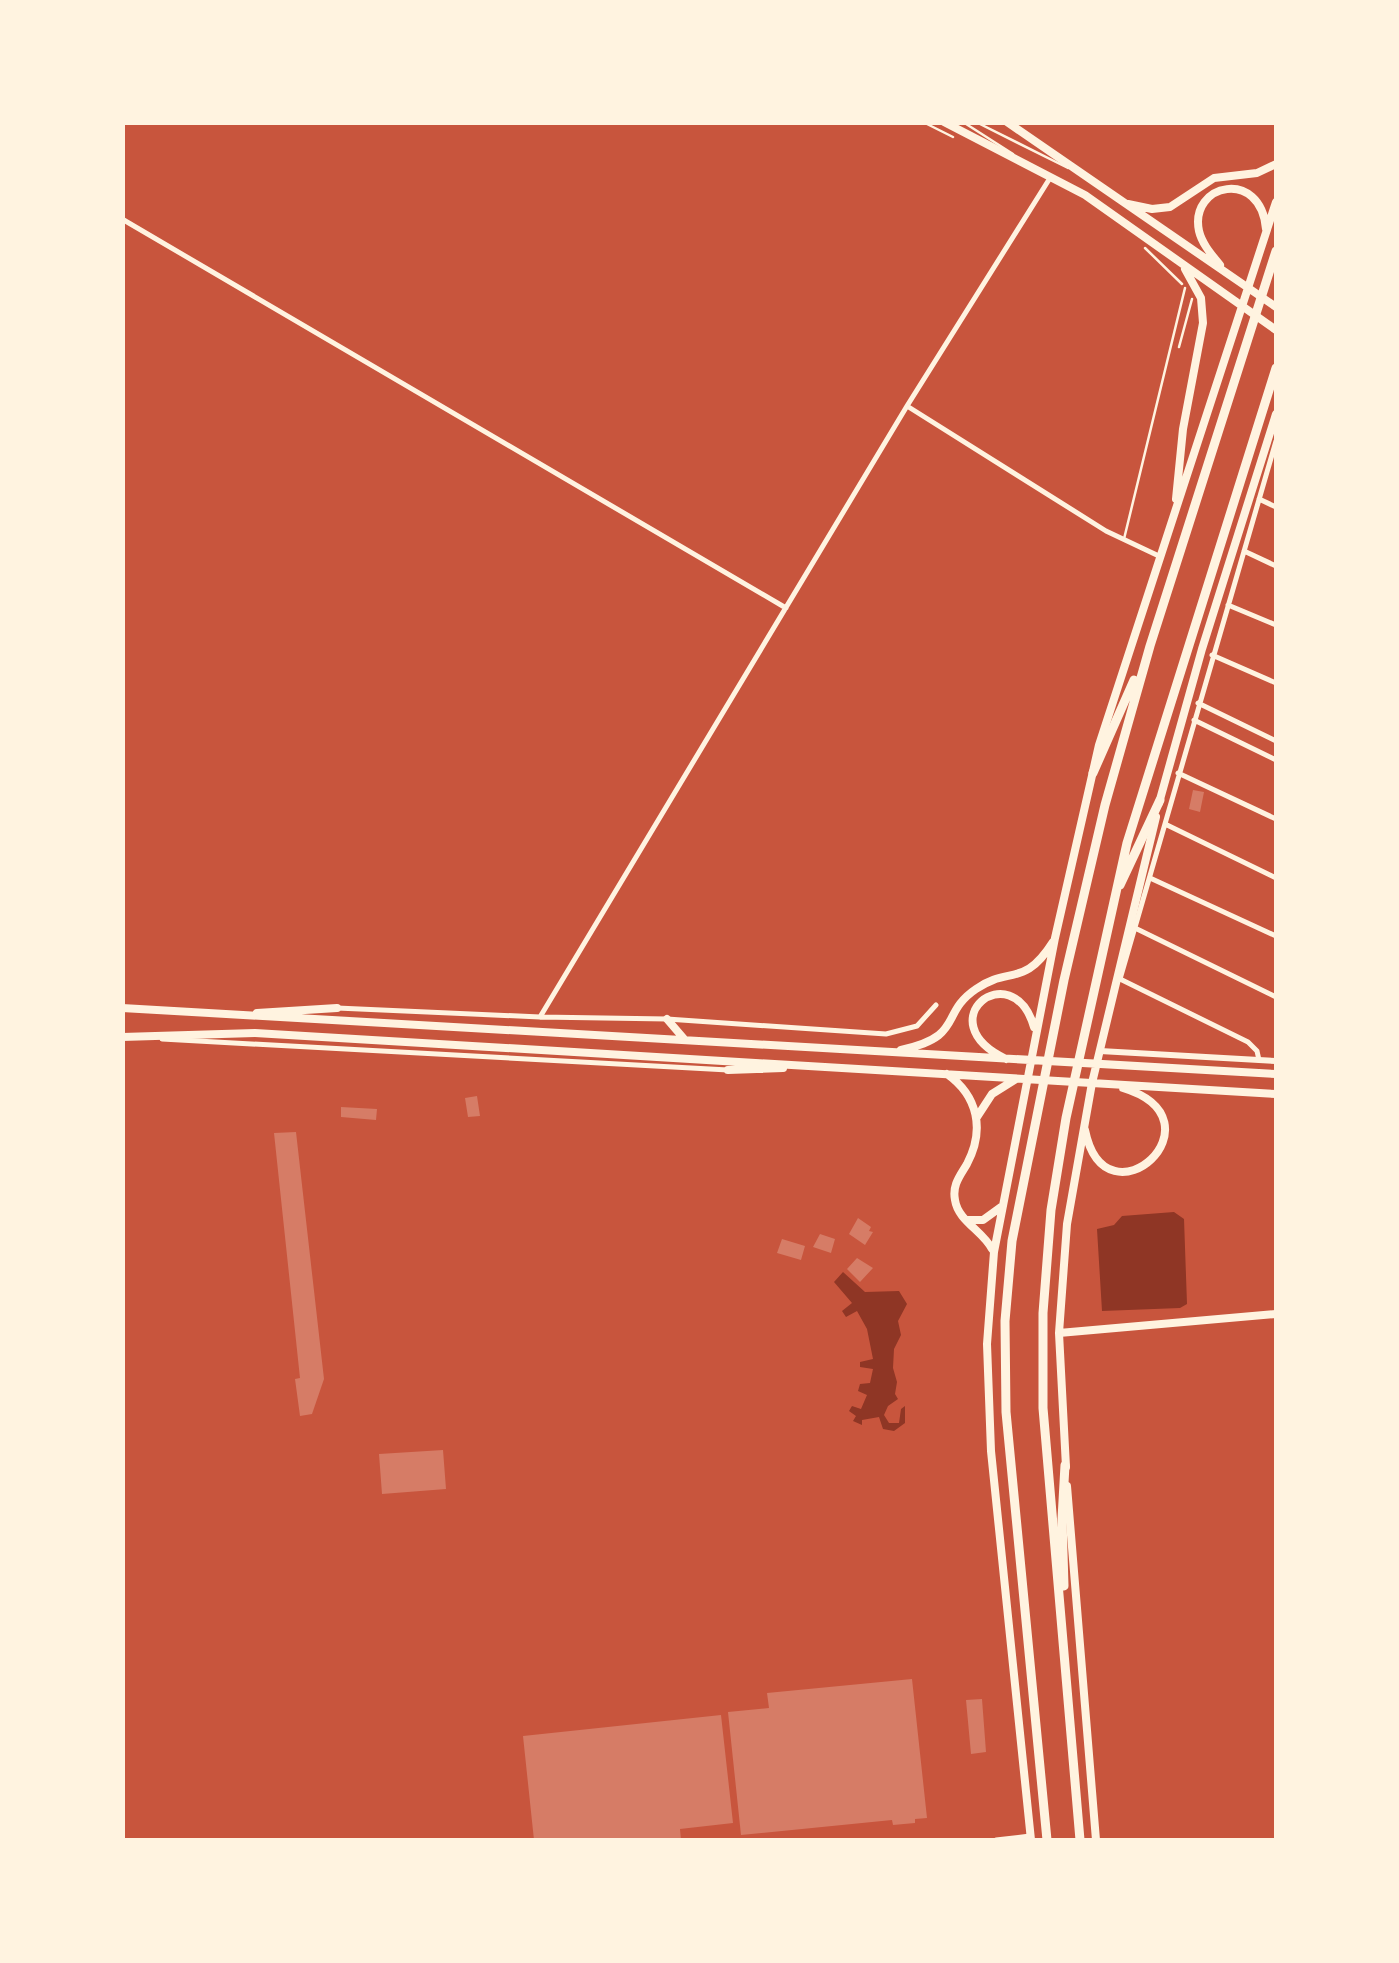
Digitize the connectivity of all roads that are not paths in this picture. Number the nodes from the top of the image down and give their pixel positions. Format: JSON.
{"nodes":[{"id":1,"x":944,"y":122,"type":"edge"},
{"id":2,"x":964,"y":122,"type":"edge"},
{"id":3,"x":976,"y":122,"type":"edge"},
{"id":4,"x":1007,"y":122,"type":"edge"},
{"id":5,"x":1276,"y":164,"type":"edge"},
{"id":6,"x":1052,"y":176,"type":"junction"},
{"id":7,"x":1086,"y":177,"type":"junction"},
{"id":8,"x":1119,"y":201,"type":"junction"},
{"id":9,"x":1276,"y":202,"type":"edge"},
{"id":10,"x":122,"y":219,"type":"edge"},
{"id":11,"x":1266,"y":234,"type":"junction"},
{"id":12,"x":1276,"y":250,"type":"edge"},
{"id":13,"x":1176,"y":258,"type":"junction"},
{"id":14,"x":1222,"y":269,"type":"junction"},
{"id":15,"x":1186,"y":288,"type":"road end"},
{"id":16,"x":1276,"y":307,"type":"edge"},
{"id":17,"x":1276,"y":330,"type":"edge"},
{"id":18,"x":1276,"y":368,"type":"edge"},
{"id":19,"x":907,"y":406,"type":"junction"},
{"id":20,"x":1276,"y":418,"type":"edge"},
{"id":21,"x":1276,"y":446,"type":"edge"},
{"id":22,"x":1259,"y":499,"type":"junction"},
{"id":23,"x":1276,"y":507,"type":"edge"},
{"id":24,"x":1173,"y":520,"type":"junction"},
{"id":25,"x":1123,"y":540,"type":"junction"},
{"id":26,"x":1244,"y":551,"type":"junction"},
{"id":27,"x":1161,"y":556,"type":"junction"},
{"id":28,"x":1276,"y":566,"type":"edge"},
{"id":29,"x":1228,"y":605,"type":"junction"},
{"id":30,"x":786,"y":608,"type":"junction"},
{"id":31,"x":1276,"y":625,"type":"edge"},
{"id":32,"x":1150,"y":646,"type":"junction"},
{"id":33,"x":1212,"y":655,"type":"junction"},
{"id":34,"x":1276,"y":683,"type":"edge"},
{"id":35,"x":1198,"y":703,"type":"junction"},
{"id":36,"x":1193,"y":720,"type":"junction"},
{"id":37,"x":1276,"y":741,"type":"edge"},
{"id":38,"x":1276,"y":760,"type":"edge"},
{"id":39,"x":1093,"y":773,"type":"junction"},
{"id":40,"x":1178,"y":773,"type":"junction"},
{"id":41,"x":1160,"y":800,"type":"junction"},
{"id":42,"x":1276,"y":819,"type":"edge"},
{"id":43,"x":1165,"y":824,"type":"junction"},
{"id":44,"x":1150,"y":878,"type":"junction"},
{"id":45,"x":1276,"y":878,"type":"edge"},
{"id":46,"x":1113,"y":901,"type":"junction"},
{"id":47,"x":1136,"y":928,"type":"junction"},
{"id":48,"x":1276,"y":936,"type":"edge"},
{"id":49,"x":1055,"y":938,"type":"junction"},
{"id":50,"x":1120,"y":979,"type":"junction"},
{"id":51,"x":1276,"y":997,"type":"edge"},
{"id":52,"x":936,"y":1005,"type":"dead end"},
{"id":53,"x":1110,"y":1005,"type":"junction"},
{"id":54,"x":122,"y":1008,"type":"edge"},
{"id":55,"x":337,"y":1008,"type":"joint"},
{"id":56,"x":244,"y":1015,"type":"junction"},
{"id":57,"x":540,"y":1018,"type":"junction"},
{"id":58,"x":667,"y":1019,"type":"junction"},
{"id":59,"x":1036,"y":1034,"type":"junction"},
{"id":60,"x":122,"y":1037,"type":"edge"},
{"id":61,"x":150,"y":1038,"type":"junction"},
{"id":62,"x":685,"y":1040,"type":"junction"},
{"id":63,"x":1100,"y":1051,"type":"junction"},
{"id":64,"x":886,"y":1052,"type":"junction"},
{"id":65,"x":1259,"y":1060,"type":"junction"},
{"id":66,"x":1010,"y":1061,"type":"junction"},
{"id":67,"x":1276,"y":1061,"type":"edge"},
{"id":68,"x":808,"y":1066,"type":"junction"},
{"id":69,"x":728,"y":1070,"type":"joint"},
{"id":70,"x":947,"y":1074,"type":"junction"},
{"id":71,"x":1276,"y":1074,"type":"edge"},
{"id":72,"x":1019,"y":1079,"type":"junction"},
{"id":73,"x":1112,"y":1085,"type":"junction"},
{"id":74,"x":1276,"y":1094,"type":"edge"},
{"id":75,"x":977,"y":1117,"type":"junction"},
{"id":76,"x":1084,"y":1125,"type":"junction"},
{"id":77,"x":1001,"y":1207,"type":"junction"},
{"id":78,"x":966,"y":1220,"type":"junction"},
{"id":79,"x":994,"y":1252,"type":"junction"},
{"id":80,"x":1276,"y":1314,"type":"edge"},
{"id":81,"x":1059,"y":1334,"type":"junction"},
{"id":82,"x":1065,"y":1465,"type":"junction"},
{"id":83,"x":1063,"y":1634,"type":"junction"},
{"id":84,"x":1031,"y":1838,"type":"edge"},
{"id":85,"x":996,"y":1840,"type":"edge"},
{"id":86,"x":1047,"y":1840,"type":"edge"},
{"id":87,"x":1080,"y":1840,"type":"edge"},
{"id":88,"x":1096,"y":1840,"type":"edge"}],
"edges":[{"from":1,"to":6,"type":"main road"},
{"from":2,"to":6,"type":"lane"},
{"from":3,"to":7,"type":"lane"},
{"from":4,"to":7,"type":"main road"},
{"from":5,"to":8,"type":"main road"},
{"from":6,"to":13,"type":"main road"},
{"from":6,"to":19,"type":"street"},
{"from":7,"to":8,"type":"main road"},
{"from":8,"to":14,"type":"main road"},
{"from":9,"to":11,"type":"main road"},
{"from":10,"to":30,"type":"street"},
{"from":11,"to":14,"type":"main road"},
{"from":11,"to":24,"type":"main road"},
{"from":12,"to":32,"type":"highway"},
{"from":13,"to":17,"type":"main road"},
{"from":13,"to":24,"type":"main road"},
{"from":14,"to":16,"type":"main road"},
{"from":15,"to":25,"type":"lane"},
{"from":18,"to":46,"type":"highway"},
{"from":19,"to":25,"type":"street"},
{"from":19,"to":30,"type":"street"},
{"from":20,"to":41,"type":"main road"},
{"from":21,"to":22,"type":"street"},
{"from":22,"to":23,"type":"street"},
{"from":22,"to":26,"type":"street"},
{"from":24,"to":27,"type":"main road"},
{"from":25,"to":27,"type":"street"},
{"from":26,"to":28,"type":"street"},
{"from":26,"to":29,"type":"street"},
{"from":27,"to":39,"type":"main road"},
{"from":29,"to":31,"type":"street"},
{"from":29,"to":33,"type":"street"},
{"from":30,"to":57,"type":"street"},
{"from":32,"to":39,"type":"highway"},
{"from":32,"to":86,"type":"highway"},
{"from":33,"to":34,"type":"street"},
{"from":33,"to":35,"type":"street"},
{"from":35,"to":36,"type":"street"},
{"from":35,"to":37,"type":"street"},
{"from":36,"to":38,"type":"street"},
{"from":36,"to":40,"type":"street"},
{"from":39,"to":49,"type":"main road"},
{"from":40,"to":42,"type":"street"},
{"from":40,"to":43,"type":"street"},
{"from":41,"to":46,"type":"highway"},
{"from":41,"to":53,"type":"main road"},
{"from":43,"to":44,"type":"street"},
{"from":43,"to":45,"type":"street"},
{"from":44,"to":47,"type":"street"},
{"from":44,"to":48,"type":"street"},
{"from":46,"to":83,"type":"highway"},
{"from":47,"to":50,"type":"street"},
{"from":47,"to":51,"type":"street"},
{"from":49,"to":59,"type":"main road"},
{"from":49,"to":64,"type":"main road"},
{"from":50,"to":53,"type":"main road"},
{"from":50,"to":65,"type":"street"},
{"from":52,"to":58,"type":"street"},
{"from":53,"to":63,"type":"main road"},
{"from":54,"to":56,"type":"main road"},
{"from":55,"to":56,"type":"main road"},
{"from":55,"to":57,"type":"street"},
{"from":56,"to":62,"type":"main road"},
{"from":57,"to":58,"type":"street"},
{"from":58,"to":62,"type":"main road"},
{"from":59,"to":66,"type":"main road"},
{"from":59,"to":77,"type":"main road"},
{"from":60,"to":61,"type":"main road"},
{"from":61,"to":68,"type":"main road"},
{"from":61,"to":69,"type":"street"},
{"from":62,"to":64,"type":"main road"},
{"from":63,"to":65,"type":"street"},
{"from":63,"to":76,"type":"main road"},
{"from":64,"to":66,"type":"main road"},
{"from":65,"to":67,"type":"street"},
{"from":66,"to":71,"type":"main road"},
{"from":68,"to":69,"type":"main road"},
{"from":68,"to":70,"type":"main road"},
{"from":70,"to":72,"type":"main road"},
{"from":70,"to":75,"type":"main road"},
{"from":72,"to":73,"type":"main road"},
{"from":72,"to":75,"type":"main road"},
{"from":73,"to":74,"type":"main road"},
{"from":73,"to":76,"type":"main road"},
{"from":75,"to":78,"type":"main road"},
{"from":76,"to":81,"type":"main road"},
{"from":77,"to":78,"type":"main road"},
{"from":77,"to":79,"type":"main road"},
{"from":78,"to":79,"type":"main road"},
{"from":79,"to":84,"type":"main road"},
{"from":80,"to":81,"type":"main road"},
{"from":81,"to":82,"type":"main road"},
{"from":82,"to":83,"type":"highway"},
{"from":82,"to":88,"type":"main road"},
{"from":83,"to":87,"type":"highway"},
{"from":84,"to":85,"type":"street"}]}
